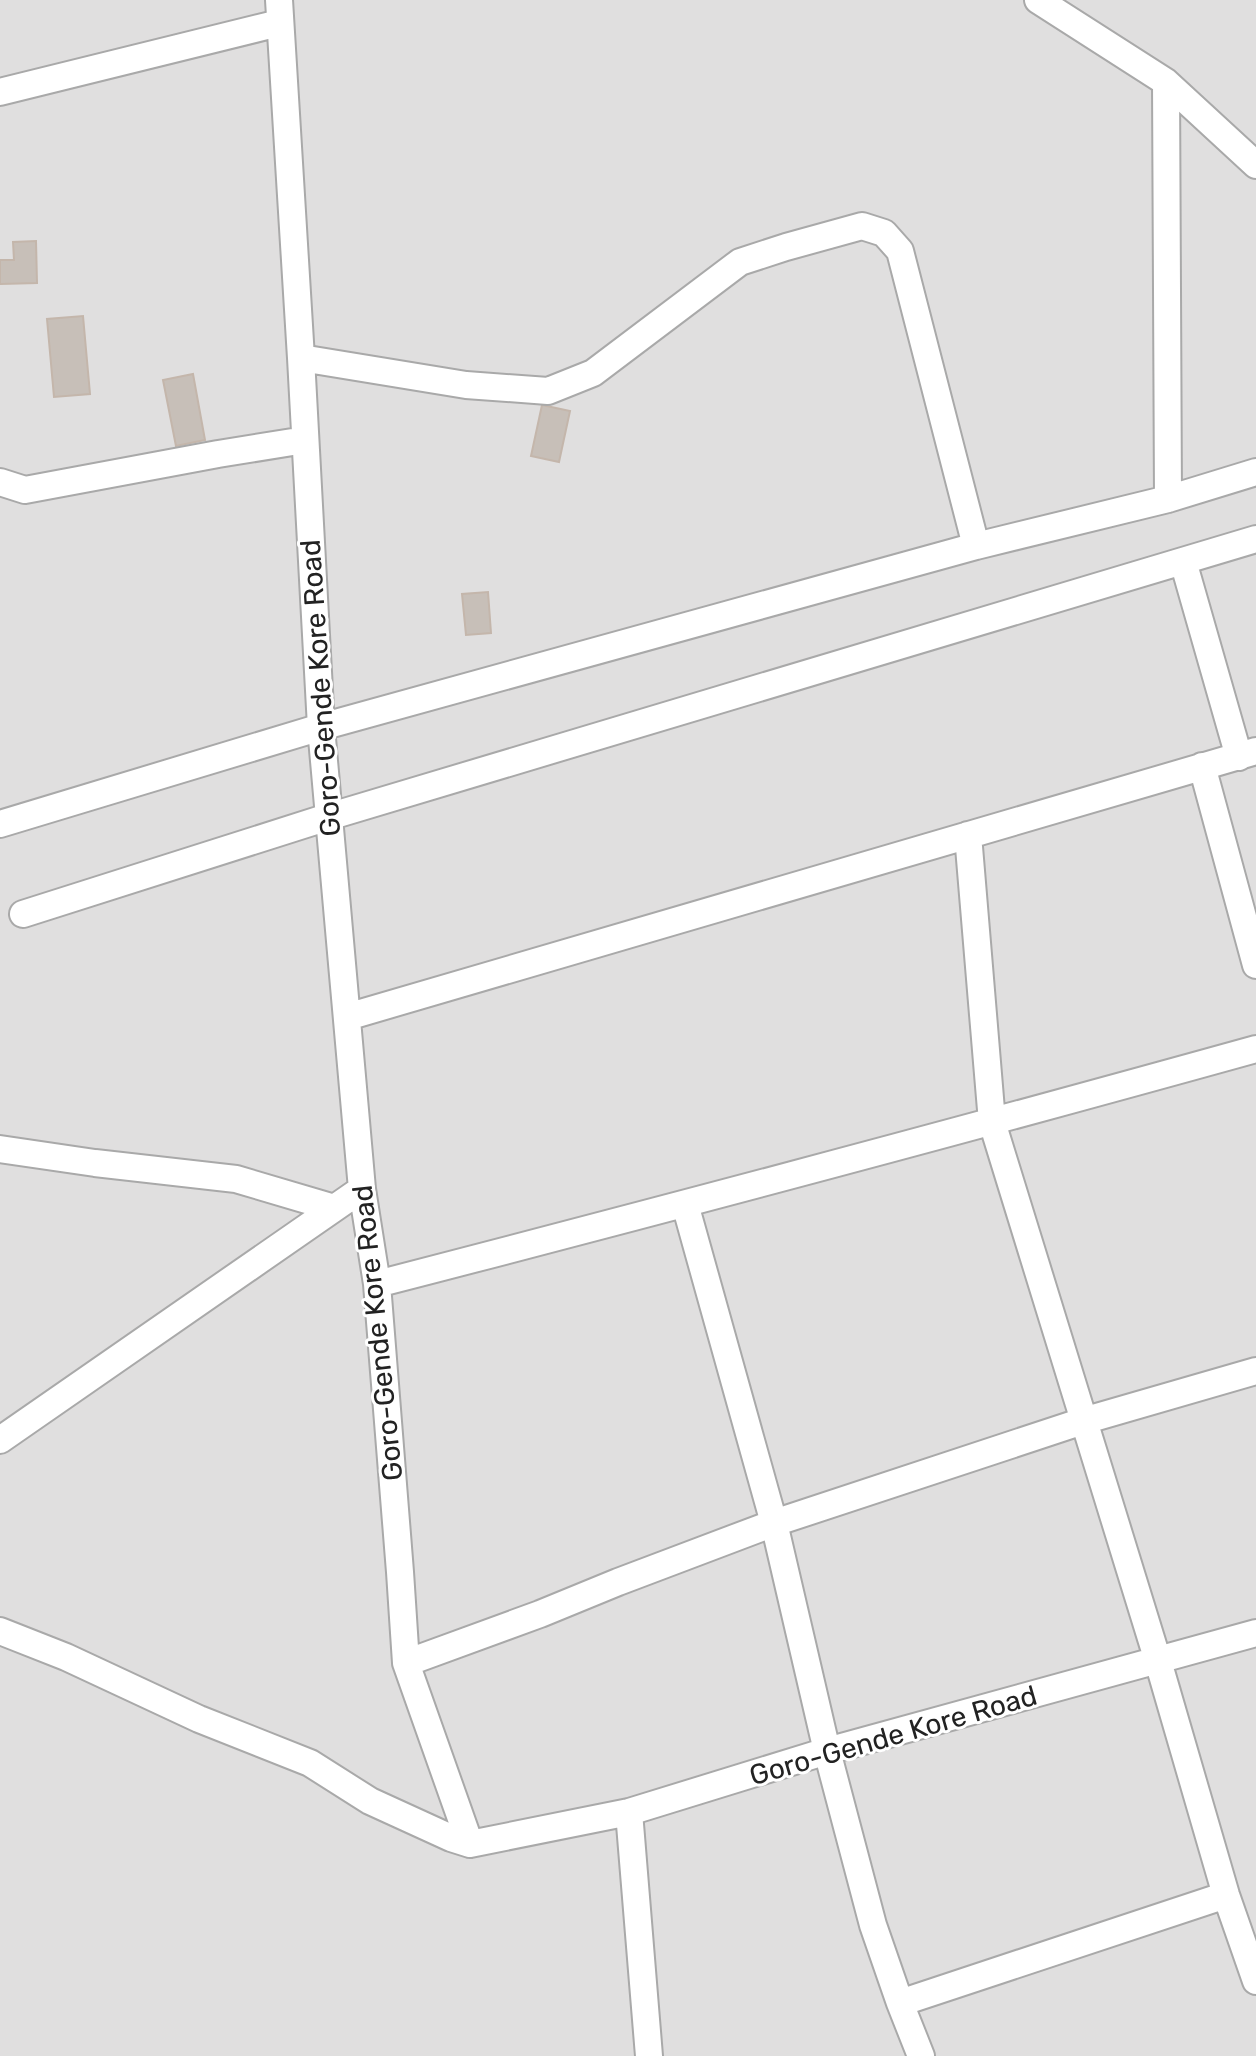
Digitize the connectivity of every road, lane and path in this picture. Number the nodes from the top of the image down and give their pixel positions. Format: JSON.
{"nodes":[{"id":1,"x":1038,"y":0,"type":"edge"},
{"id":2,"x":279,"y":11,"type":"edge"},
{"id":3,"x":1166,"y":82,"type":"junction"},
{"id":4,"x":0,"y":92,"type":"edge"},
{"id":5,"x":1256,"y":165,"type":"edge"},
{"id":6,"x":301,"y":358,"type":"junction"},
{"id":7,"x":305,"y":440,"type":"junction"},
{"id":8,"x":1256,"y":472,"type":"edge"},
{"id":9,"x":0,"y":482,"type":"edge"},
{"id":10,"x":1168,"y":499,"type":"junction"},
{"id":11,"x":1256,"y":539,"type":"edge"},
{"id":12,"x":976,"y":546,"type":"junction"},
{"id":13,"x":1183,"y":561,"type":"junction"},
{"id":14,"x":321,"y":727,"type":"junction"},
{"id":15,"x":1248,"y":754,"type":"edge"},
{"id":16,"x":1202,"y":766,"type":"junction"},
{"id":17,"x":328,"y":817,"type":"junction"},
{"id":18,"x":0,"y":824,"type":"edge"},
{"id":19,"x":968,"y":835,"type":"junction"},
{"id":20,"x":23,"y":914,"type":"dead end"},
{"id":21,"x":1256,"y":965,"type":"edge"},
{"id":22,"x":347,"y":1017,"type":"junction"},
{"id":23,"x":1256,"y":1049,"type":"edge"},
{"id":24,"x":992,"y":1122,"type":"junction"},
{"id":25,"x":0,"y":1149,"type":"edge"},
{"id":26,"x":362,"y":1189,"type":"junction"},
{"id":27,"x":685,"y":1204,"type":"junction"},
{"id":28,"x":334,"y":1208,"type":"junction"},
{"id":29,"x":377,"y":1284,"type":"junction"},
{"id":30,"x":1256,"y":1371,"type":"edge"},
{"id":31,"x":1083,"y":1421,"type":"junction"},
{"id":32,"x":0,"y":1440,"type":"edge"},
{"id":33,"x":774,"y":1523,"type":"junction"},
{"id":34,"x":0,"y":1631,"type":"edge"},
{"id":35,"x":1256,"y":1633,"type":"edge"},
{"id":36,"x":1158,"y":1661,"type":"junction"},
{"id":37,"x":406,"y":1663,"type":"junction"},
{"id":38,"x":827,"y":1751,"type":"junction"},
{"id":39,"x":629,"y":1812,"type":"junction"},
{"id":40,"x":470,"y":1844,"type":"junction"},
{"id":41,"x":1226,"y":1895,"type":"junction"},
{"id":42,"x":1256,"y":1981,"type":"edge"},
{"id":43,"x":900,"y":2003,"type":"junction"},
{"id":44,"x":649,"y":2056,"type":"edge"},
{"id":45,"x":921,"y":2056,"type":"edge"}],
"edges":[{"from":1,"to":3,"type":"street"},
{"from":2,"to":4,"type":"street"},
{"from":2,"to":6,"type":"street","name":"Goro-Gende Kore Road"},
{"from":3,"to":5,"type":"street"},
{"from":3,"to":10,"type":"street"},
{"from":6,"to":7,"type":"street","name":"Goro-Gende Kore Road"},
{"from":6,"to":12,"type":"street"},
{"from":7,"to":9,"type":"street"},
{"from":7,"to":14,"type":"street","name":"Goro-Gende Kore Road"},
{"from":8,"to":10,"type":"street"},
{"from":10,"to":12,"type":"street"},
{"from":11,"to":13,"type":"street"},
{"from":12,"to":14,"type":"street"},
{"from":13,"to":15,"type":"street"},
{"from":13,"to":17,"type":"street"},
{"from":14,"to":17,"type":"street","name":"Goro-Gende Kore Road"},
{"from":14,"to":18,"type":"street"},
{"from":15,"to":16,"type":"street"},
{"from":16,"to":19,"type":"street"},
{"from":16,"to":21,"type":"street"},
{"from":17,"to":20,"type":"street"},
{"from":17,"to":22,"type":"street","name":"Goro-Gende Kore Road"},
{"from":19,"to":22,"type":"street"},
{"from":19,"to":24,"type":"street"},
{"from":22,"to":26,"type":"street","name":"Goro-Gende Kore Road"},
{"from":23,"to":24,"type":"street"},
{"from":24,"to":27,"type":"street"},
{"from":24,"to":31,"type":"street"},
{"from":25,"to":28,"type":"street"},
{"from":26,"to":28,"type":"street"},
{"from":26,"to":29,"type":"street","name":"Goro-Gende Kore Road"},
{"from":27,"to":29,"type":"street"},
{"from":27,"to":33,"type":"street"},
{"from":28,"to":32,"type":"street"},
{"from":29,"to":37,"type":"street","name":"Goro-Gende Kore Road"},
{"from":30,"to":31,"type":"street"},
{"from":31,"to":33,"type":"street"},
{"from":31,"to":36,"type":"street"},
{"from":33,"to":37,"type":"street"},
{"from":33,"to":38,"type":"street"},
{"from":34,"to":40,"type":"street"},
{"from":35,"to":36,"type":"street","name":"Goro-Gende Kore Road"},
{"from":36,"to":38,"type":"street","name":"Goro-Gende Kore Road"},
{"from":36,"to":41,"type":"street"},
{"from":37,"to":40,"type":"street","name":"Goro-Gende Kore Road"},
{"from":38,"to":39,"type":"street","name":"Goro-Gende Kore Road"},
{"from":38,"to":43,"type":"street"},
{"from":39,"to":40,"type":"street","name":"Goro-Gende Kore Road"},
{"from":39,"to":44,"type":"street"},
{"from":41,"to":42,"type":"street"},
{"from":41,"to":43,"type":"street"},
{"from":43,"to":45,"type":"street"}]}
